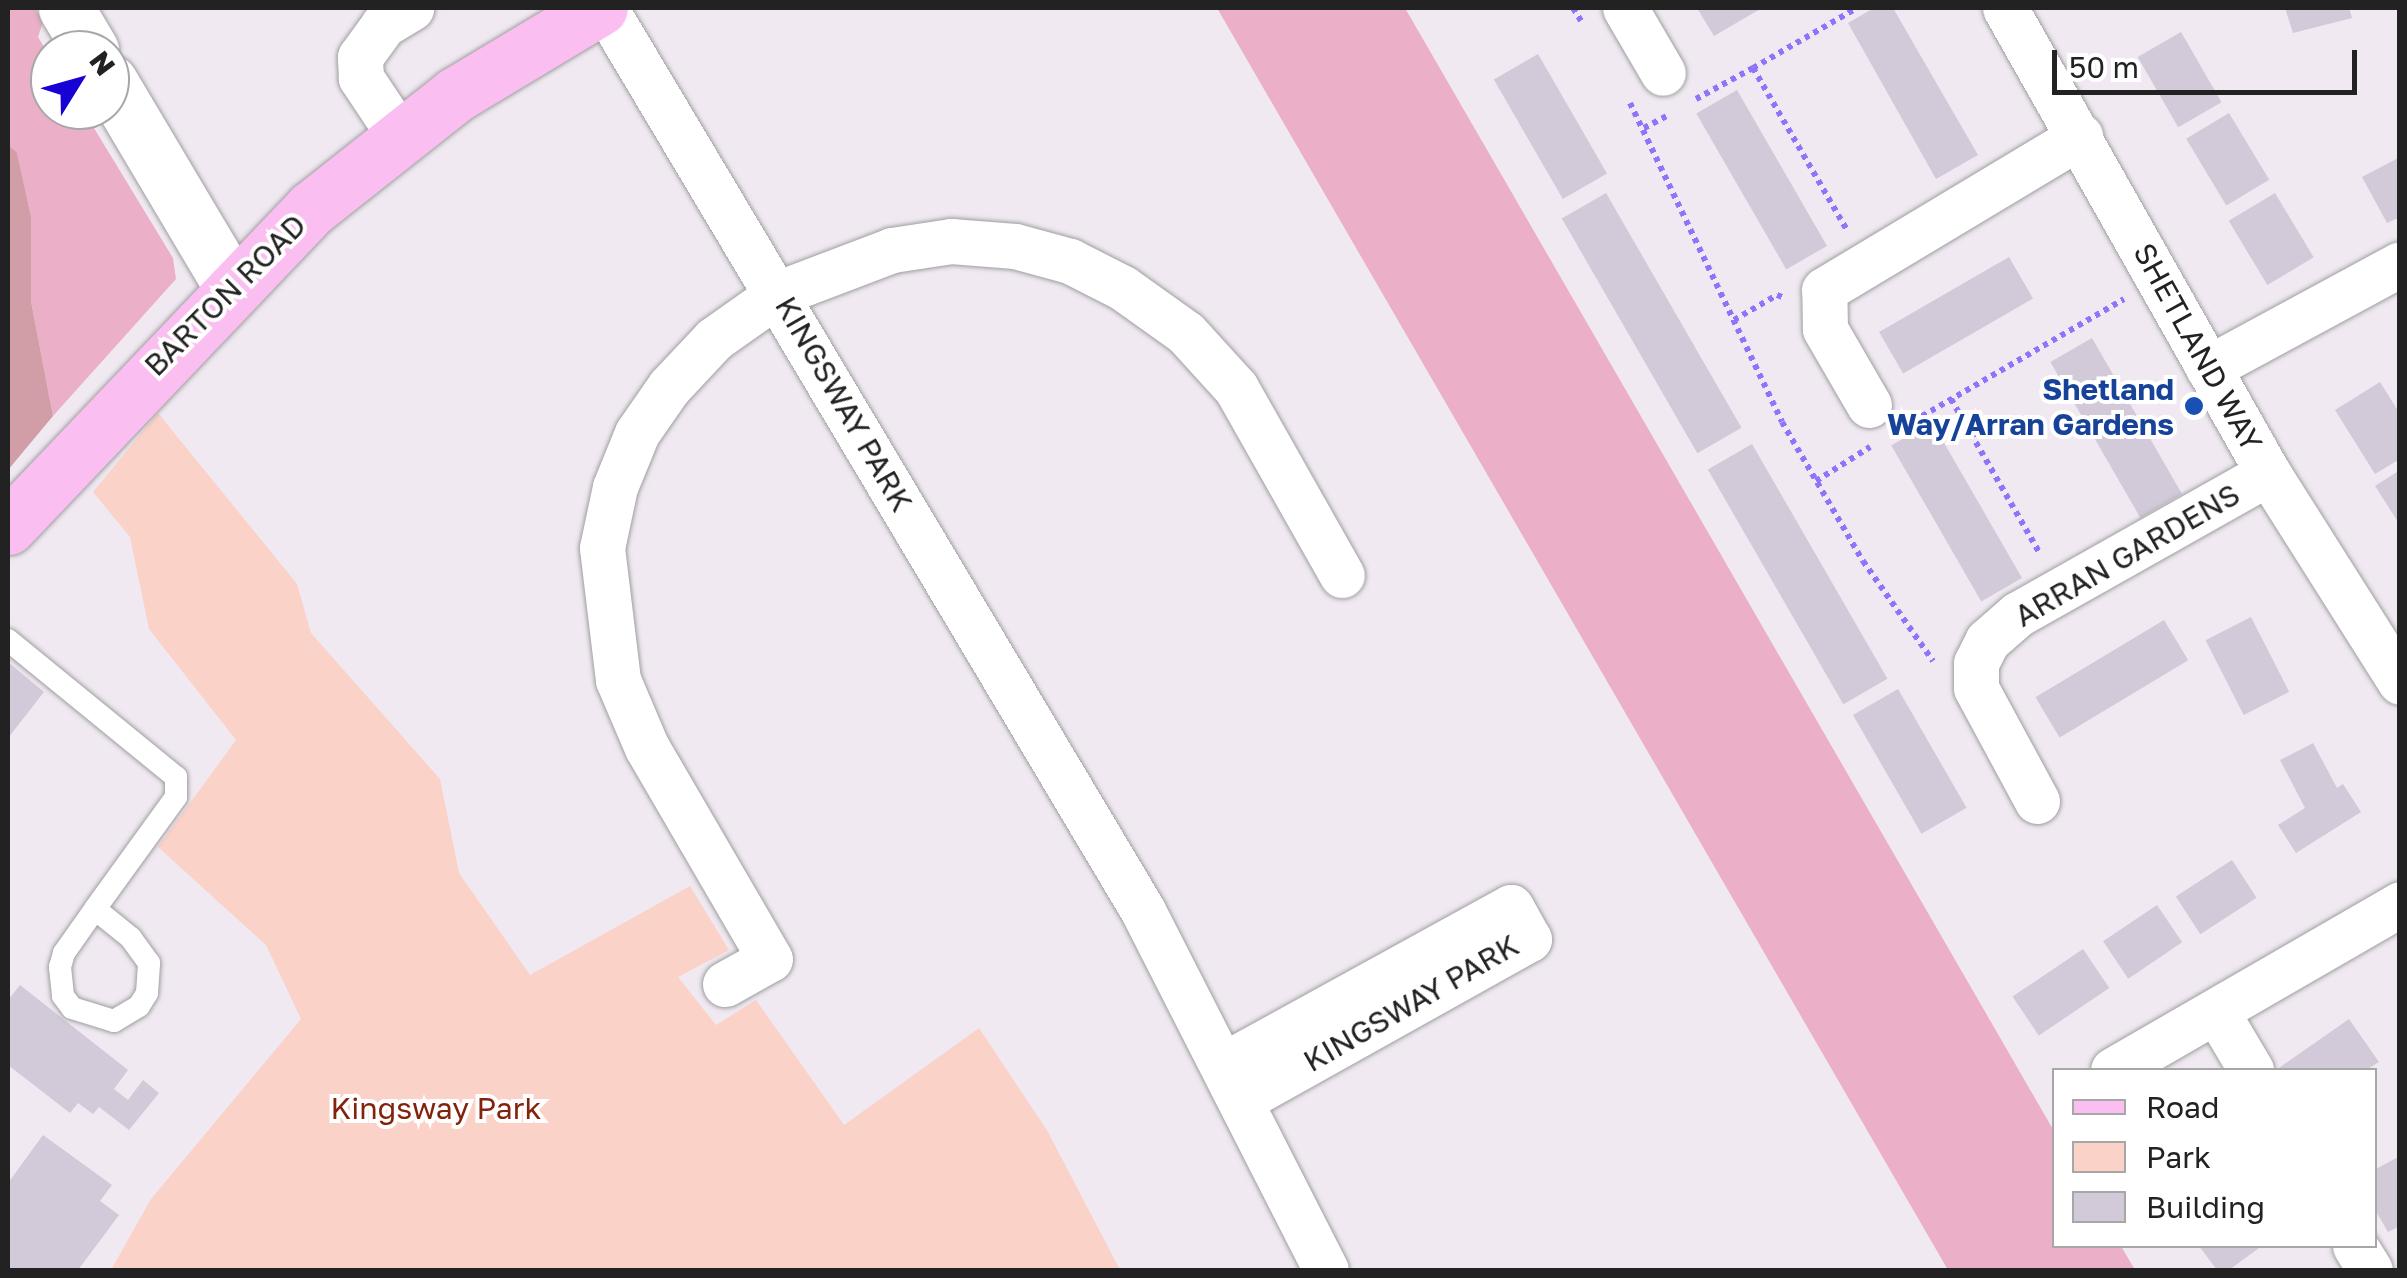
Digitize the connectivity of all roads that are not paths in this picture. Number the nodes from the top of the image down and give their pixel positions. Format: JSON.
{"nodes":[{"id":1,"x":66,"y":8,"type":"edge"},
{"id":2,"x":411,"y":8,"type":"edge"},
{"id":3,"x":602,"y":8,"type":"edge"},
{"id":4,"x":1625,"y":8,"type":"edge"},
{"id":5,"x":2022,"y":13,"type":"edge"},
{"id":6,"x":79,"y":30,"type":"edge"},
{"id":7,"x":1645,"y":86,"type":"road end"},
{"id":8,"x":130,"y":116,"type":"edge"},
{"id":9,"x":398,"y":135,"type":"junction"},
{"id":10,"x":2080,"y":136,"type":"junction"},
{"id":11,"x":2400,"y":264,"type":"edge"},
{"id":12,"x":231,"y":286,"type":"junction"},
{"id":13,"x":779,"y":294,"type":"junction"},
{"id":14,"x":2208,"y":368,"type":"junction"},
{"id":15,"x":1878,"y":421,"type":"road end"},
{"id":16,"x":2268,"y":473,"type":"junction"},
{"id":17,"x":8,"y":527,"type":"edge"},
{"id":18,"x":1342,"y":576,"type":"dead end"},
{"id":19,"x":8,"y":640,"type":"edge"},
{"id":20,"x":2400,"y":682,"type":"edge"},
{"id":21,"x":2037,"y":801,"type":"dead end"},
{"id":22,"x":2400,"y":904,"type":"edge"},
{"id":23,"x":95,"y":909,"type":"junction"},
{"id":24,"x":725,"y":984,"type":"dead end"},
{"id":25,"x":2216,"y":1011,"type":"junction"},
{"id":26,"x":2116,"y":1068,"type":"edge"},
{"id":27,"x":2250,"y":1068,"type":"edge"},
{"id":28,"x":1234,"y":1082,"type":"junction"},
{"id":29,"x":2356,"y":1248,"type":"edge"},
{"id":30,"x":1326,"y":1270,"type":"edge"},
{"id":31,"x":2370,"y":1270,"type":"edge"}],
"edges":[{"from":1,"to":6,"type":"street"},
{"from":2,"to":9,"type":"street"},
{"from":3,"to":9,"type":"main road","name":"BARTON ROAD"},
{"from":3,"to":13,"type":"street","name":"KINGSWAY PARK"},
{"from":4,"to":7,"type":"street"},
{"from":5,"to":10,"type":"street","name":"SHETLAND WAY"},
{"from":8,"to":12,"type":"street"},
{"from":9,"to":12,"type":"main road","name":"BARTON ROAD"},
{"from":10,"to":14,"type":"street","name":"SHETLAND WAY"},
{"from":10,"to":15,"type":"street"},
{"from":11,"to":14,"type":"street"},
{"from":12,"to":17,"type":"main road","name":"BARTON ROAD"},
{"from":13,"to":18,"type":"street"},
{"from":13,"to":24,"type":"street"},
{"from":13,"to":28,"type":"street","name":"KINGSWAY PARK"},
{"from":14,"to":16,"type":"street","name":"SHETLAND WAY"},
{"from":16,"to":20,"type":"street","name":"SHETLAND WAY"},
{"from":16,"to":21,"type":"street","name":"ARRAN GARDENS"},
{"from":19,"to":23,"type":"lane"},
{"from":22,"to":25,"type":"street"},
{"from":23,"to":23,"type":"lane"},
{"from":25,"to":26,"type":"street"},
{"from":25,"to":27,"type":"street"},
{"from":28,"to":28,"type":"street","name":"KINGSWAY PARK"},
{"from":28,"to":30,"type":"street","name":"KINGSWAY PARK"},
{"from":29,"to":31,"type":"street"}]}
